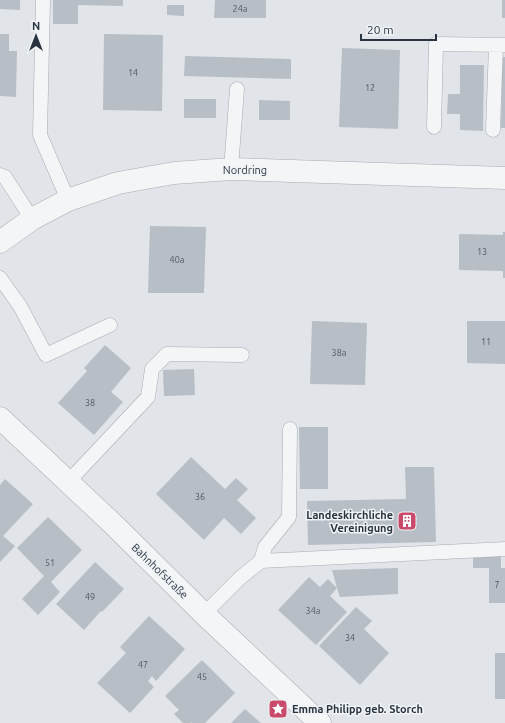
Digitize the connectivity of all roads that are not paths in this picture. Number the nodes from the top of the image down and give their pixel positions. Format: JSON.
{"nodes":[{"id":1,"x":44,"y":0,"type":"edge"},
{"id":2,"x":500,"y":45,"type":"edge"},
{"id":3,"x":237,"y":89,"type":"dead end"},
{"id":4,"x":434,"y":128,"type":"dead end"},
{"id":5,"x":493,"y":130,"type":"dead end"},
{"id":6,"x":231,"y":169,"type":"junction"},
{"id":7,"x":0,"y":175,"type":"edge"},
{"id":8,"x":505,"y":178,"type":"edge"},
{"id":9,"x":68,"y":200,"type":"junction"},
{"id":10,"x":32,"y":220,"type":"junction"},
{"id":11,"x":0,"y":242,"type":"edge"},
{"id":12,"x":0,"y":278,"type":"edge"},
{"id":13,"x":110,"y":325,"type":"dead end"},
{"id":14,"x":242,"y":355,"type":"dead end"},
{"id":15,"x":0,"y":418,"type":"edge"},
{"id":16,"x":290,"y":429,"type":"dead end"},
{"id":17,"x":68,"y":482,"type":"junction"},
{"id":18,"x":505,"y":549,"type":"edge"},
{"id":19,"x":261,"y":561,"type":"junction"},
{"id":20,"x":204,"y":614,"type":"junction"},
{"id":21,"x":320,"y":723,"type":"edge"}],
"edges":[{"from":1,"to":9,"type":"lane"},
{"from":2,"to":4,"type":"lane"},
{"from":2,"to":5,"type":"lane"},
{"from":3,"to":6,"type":"lane"},
{"from":6,"to":8,"type":"street","name":"Nordring"},
{"from":6,"to":9,"type":"street","name":"Nordring"},
{"from":7,"to":10,"type":"lane"},
{"from":9,"to":10,"type":"street","name":"Nordring"},
{"from":10,"to":11,"type":"street","name":"Nordring"},
{"from":12,"to":13,"type":"lane"},
{"from":14,"to":17,"type":"lane"},
{"from":15,"to":17,"type":"street","name":"Bahnhofstraße"},
{"from":16,"to":19,"type":"lane"},
{"from":17,"to":20,"type":"street","name":"Bahnhofstraße"},
{"from":18,"to":19,"type":"lane"},
{"from":19,"to":20,"type":"lane"},
{"from":20,"to":21,"type":"street","name":"Bahnhofstraße"}]}
